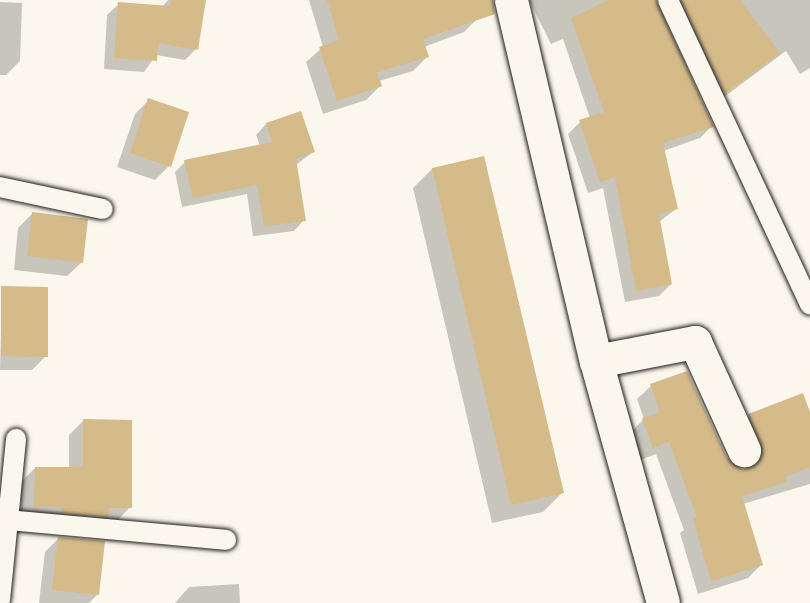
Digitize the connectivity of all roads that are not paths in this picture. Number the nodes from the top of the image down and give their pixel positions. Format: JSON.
{"nodes":[{"id":1,"x":511,"y":0,"type":"edge"},
{"id":2,"x":669,"y":0,"type":"edge"},
{"id":3,"x":0,"y":187,"type":"edge"},
{"id":4,"x":103,"y":209,"type":"dead end"},
{"id":5,"x":810,"y":305,"type":"edge"},
{"id":6,"x":596,"y":361,"type":"junction"},
{"id":7,"x":16,"y":439,"type":"dead end"},
{"id":8,"x":744,"y":450,"type":"dead end"},
{"id":9,"x":8,"y":520,"type":"junction"},
{"id":10,"x":226,"y":540,"type":"dead end"},
{"id":11,"x":0,"y":600,"type":"edge"},
{"id":12,"x":663,"y":602,"type":"edge"}],
"edges":[{"from":1,"to":6,"type":"street"},
{"from":2,"to":5,"type":"lane"},
{"from":3,"to":4,"type":"lane"},
{"from":6,"to":8,"type":"street"},
{"from":6,"to":12,"type":"street"},
{"from":7,"to":9,"type":"lane"},
{"from":9,"to":10,"type":"lane"},
{"from":9,"to":11,"type":"lane"}]}
